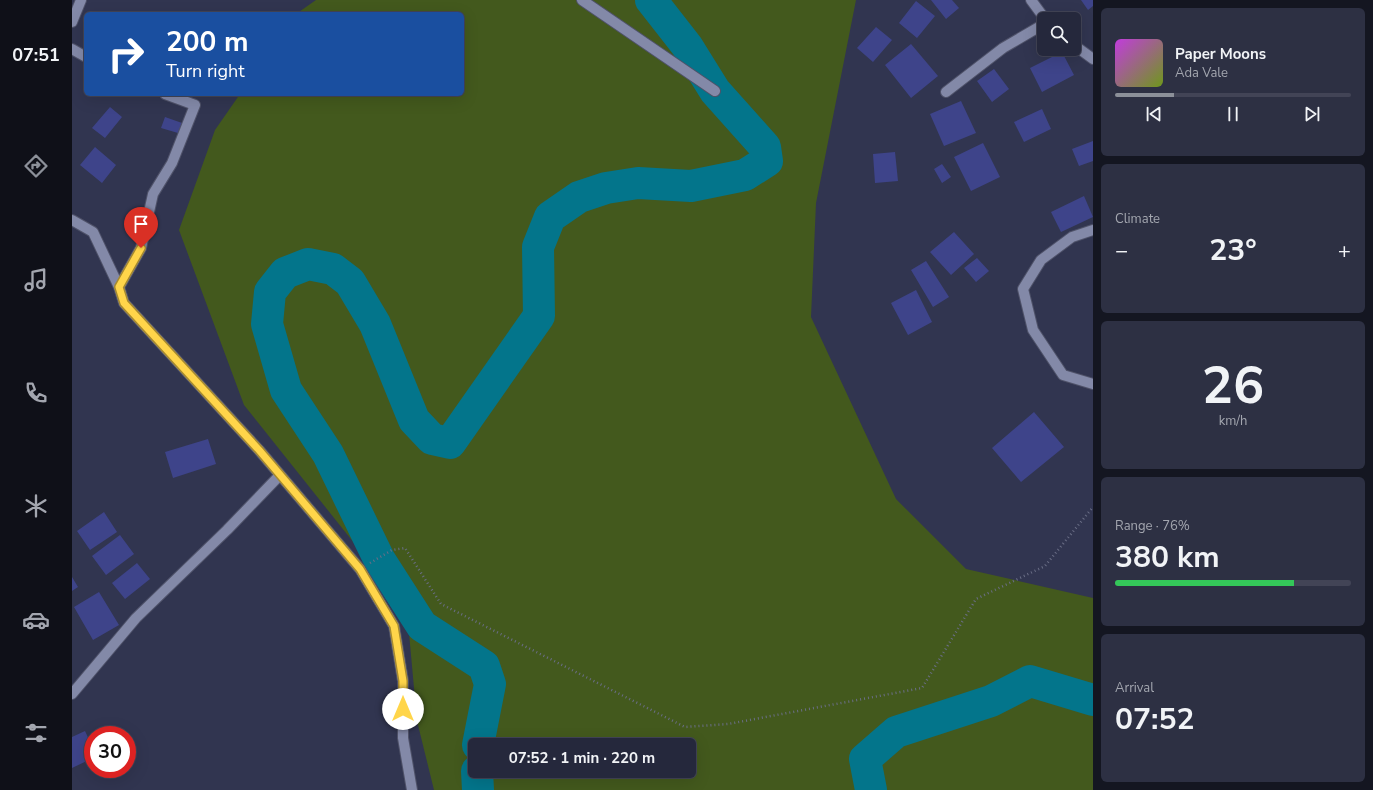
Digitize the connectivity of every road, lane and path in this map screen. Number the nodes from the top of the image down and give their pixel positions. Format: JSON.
{"nodes":[{"id":1,"x":80,"y":0,"type":"edge"},
{"id":2,"x":582,"y":0,"type":"edge"},
{"id":3,"x":1031,"y":0,"type":"edge"},
{"id":4,"x":1040,"y":12,"type":"edge"},
{"id":5,"x":72,"y":22,"type":"edge"},
{"id":6,"x":1037,"y":28,"type":"edge"},
{"id":7,"x":72,"y":49,"type":"edge"},
{"id":8,"x":1081,"y":50,"type":"edge"},
{"id":9,"x":84,"y":55,"type":"edge"},
{"id":10,"x":1093,"y":59,"type":"edge"},
{"id":11,"x":715,"y":91,"type":"dead end"},
{"id":12,"x":946,"y":92,"type":"dead end"},
{"id":13,"x":171,"y":96,"type":"edge"},
{"id":14,"x":72,"y":220,"type":"edge"},
{"id":15,"x":1093,"y":230,"type":"edge"},
{"id":16,"x":119,"y":287,"type":"junction"},
{"id":17,"x":1093,"y":384,"type":"edge"},
{"id":18,"x":280,"y":475,"type":"junction"},
{"id":19,"x":1093,"y":507,"type":"edge"},
{"id":20,"x":365,"y":566,"type":"dead end"},
{"id":21,"x":72,"y":694,"type":"edge"},
{"id":22,"x":412,"y":790,"type":"edge"}],
"edges":[{"from":1,"to":5,"type":"street"},
{"from":2,"to":11,"type":"street"},
{"from":3,"to":4,"type":"street"},
{"from":6,"to":12,"type":"street"},
{"from":7,"to":9,"type":"street"},
{"from":8,"to":10,"type":"street"},
{"from":13,"to":16,"type":"street"},
{"from":14,"to":16,"type":"street"},
{"from":15,"to":17,"type":"street"},
{"from":16,"to":18,"type":"street"},
{"from":18,"to":21,"type":"street"},
{"from":18,"to":22,"type":"street"},
{"from":19,"to":20,"type":"path"}]}
